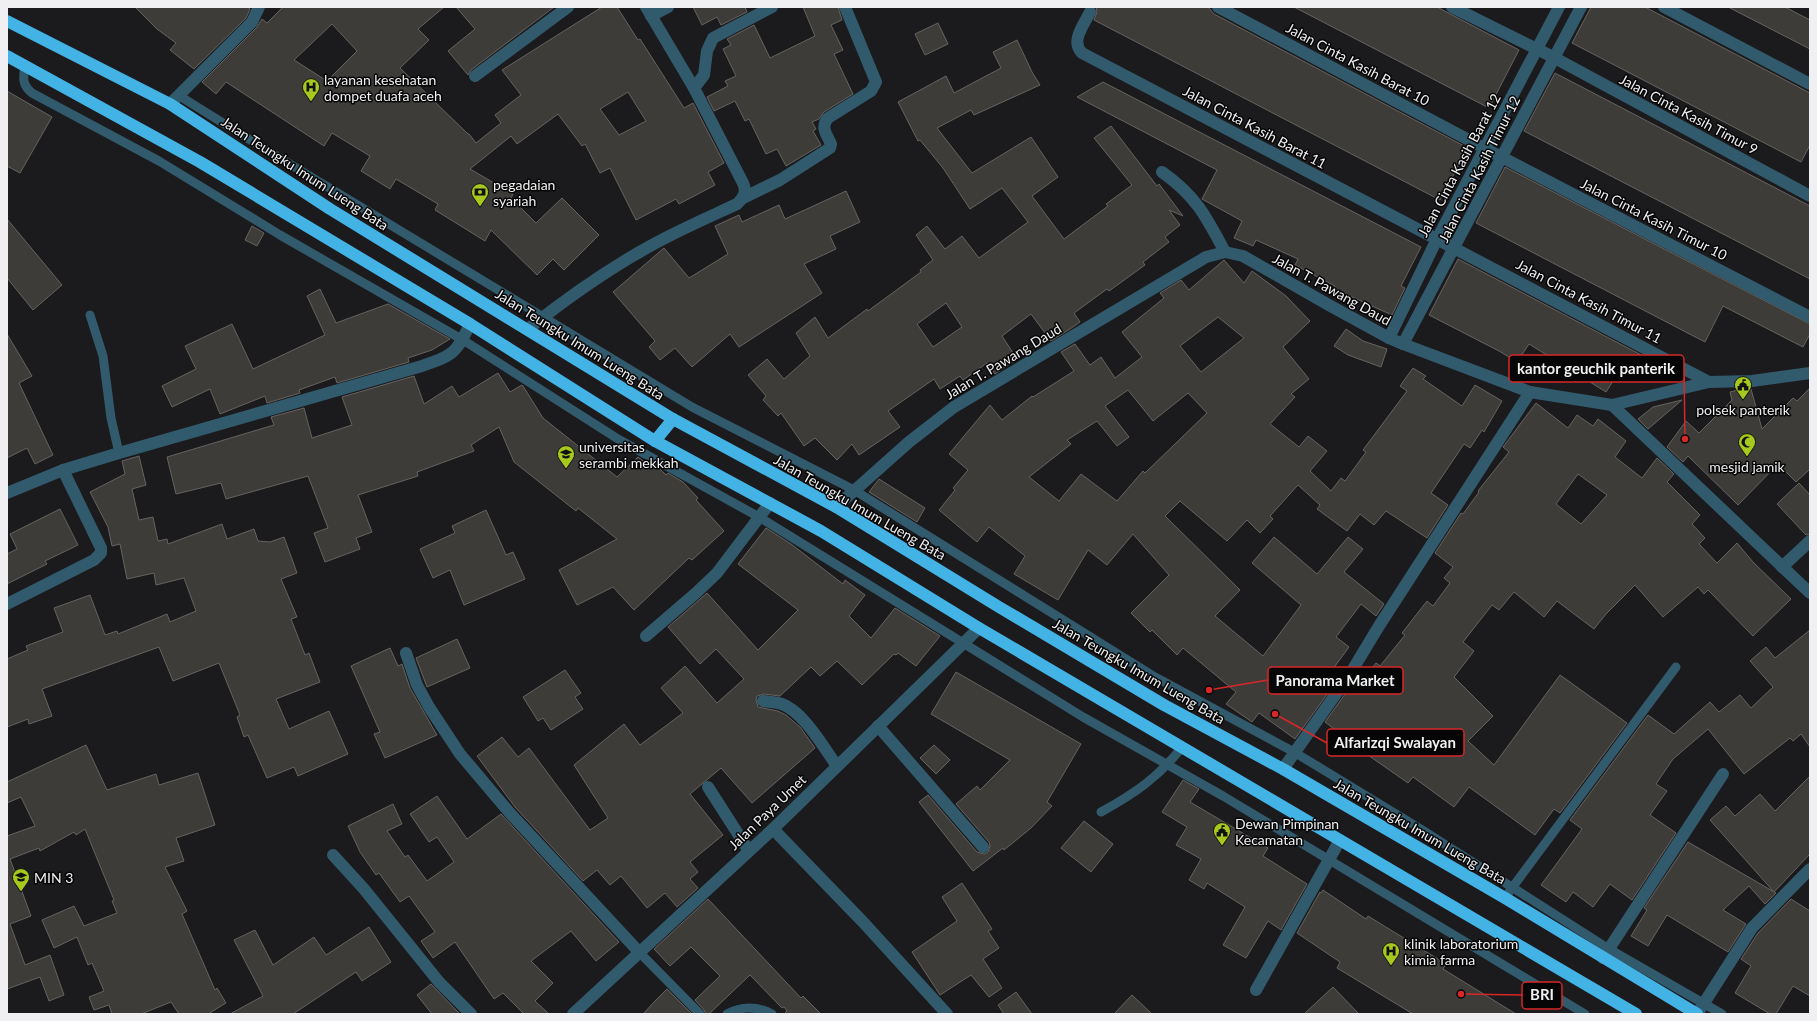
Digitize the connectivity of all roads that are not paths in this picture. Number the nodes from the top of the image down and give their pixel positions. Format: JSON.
{"nodes":[{"id":1,"x":259,"y":7,"type":"edge"},
{"id":2,"x":568,"y":7,"type":"edge"},
{"id":3,"x":668,"y":7,"type":"edge"},
{"id":4,"x":772,"y":7,"type":"edge"},
{"id":5,"x":845,"y":7,"type":"edge"},
{"id":6,"x":1218,"y":7,"type":"edge"},
{"id":7,"x":1452,"y":7,"type":"edge"},
{"id":8,"x":1559,"y":7,"type":"edge"},
{"id":9,"x":1581,"y":7,"type":"edge"},
{"id":10,"x":1664,"y":7,"type":"edge"},
{"id":11,"x":648,"y":12,"type":"edge"},
{"id":12,"x":1090,"y":12,"type":"dead end"},
{"id":13,"x":8,"y":20,"type":"edge"},
{"id":14,"x":1537,"y":50,"type":"junction"},
{"id":15,"x":7,"y":56,"type":"edge"},
{"id":16,"x":1553,"y":57,"type":"junction"},
{"id":17,"x":25,"y":65,"type":"junction"},
{"id":18,"x":475,"y":76,"type":"dead end"},
{"id":19,"x":1810,"y":84,"type":"edge"},
{"id":20,"x":694,"y":88,"type":"junction"},
{"id":21,"x":178,"y":95,"type":"junction"},
{"id":22,"x":170,"y":104,"type":"junction"},
{"id":23,"x":1484,"y":148,"type":"junction"},
{"id":24,"x":1503,"y":157,"type":"junction"},
{"id":25,"x":1162,"y":172,"type":"dead end"},
{"id":26,"x":1810,"y":196,"type":"edge"},
{"id":27,"x":742,"y":198,"type":"junction"},
{"id":28,"x":1437,"y":239,"type":"junction"},
{"id":29,"x":1455,"y":247,"type":"junction"},
{"id":30,"x":1225,"y":252,"type":"junction"},
{"id":31,"x":90,"y":316,"type":"dead end"},
{"id":32,"x":1810,"y":316,"type":"edge"},
{"id":33,"x":542,"y":318,"type":"junction"},
{"id":34,"x":470,"y":324,"type":"junction"},
{"id":35,"x":528,"y":330,"type":"junction"},
{"id":36,"x":1389,"y":338,"type":"junction"},
{"id":37,"x":463,"y":340,"type":"junction"},
{"id":38,"x":1403,"y":344,"type":"junction"},
{"id":39,"x":1810,"y":373,"type":"edge"},
{"id":40,"x":1709,"y":382,"type":"junction"},
{"id":41,"x":1530,"y":392,"type":"junction"},
{"id":42,"x":1612,"y":406,"type":"junction"},
{"id":43,"x":673,"y":419,"type":"junction"},
{"id":44,"x":655,"y":441,"type":"junction"},
{"id":45,"x":119,"y":453,"type":"junction"},
{"id":46,"x":63,"y":470,"type":"junction"},
{"id":47,"x":854,"y":490,"type":"junction"},
{"id":48,"x":7,"y":493,"type":"edge"},
{"id":49,"x":770,"y":503,"type":"junction"},
{"id":50,"x":836,"y":507,"type":"junction"},
{"id":51,"x":759,"y":517,"type":"junction"},
{"id":52,"x":1810,"y":541,"type":"edge"},
{"id":53,"x":1782,"y":567,"type":"junction"},
{"id":54,"x":1810,"y":593,"type":"edge"},
{"id":55,"x":7,"y":604,"type":"edge"},
{"id":56,"x":979,"y":628,"type":"junction"},
{"id":57,"x":646,"y":636,"type":"dead end"},
{"id":58,"x":964,"y":642,"type":"junction"},
{"id":59,"x":406,"y":653,"type":"dead end"},
{"id":60,"x":1676,"y":667,"type":"dead end"},
{"id":61,"x":763,"y":701,"type":"dead end"},
{"id":62,"x":878,"y":726,"type":"junction"},
{"id":63,"x":1182,"y":747,"type":"junction"},
{"id":64,"x":1294,"y":752,"type":"junction"},
{"id":65,"x":1168,"y":765,"type":"junction"},
{"id":66,"x":837,"y":766,"type":"junction"},
{"id":67,"x":1283,"y":769,"type":"junction"},
{"id":68,"x":1723,"y":774,"type":"dead end"},
{"id":69,"x":708,"y":787,"type":"dead end"},
{"id":70,"x":1101,"y":812,"type":"dead end"},
{"id":71,"x":773,"y":829,"type":"junction"},
{"id":72,"x":1340,"y":840,"type":"junction"},
{"id":73,"x":983,"y":847,"type":"dead end"},
{"id":74,"x":749,"y":851,"type":"junction"},
{"id":75,"x":333,"y":855,"type":"dead end"},
{"id":76,"x":1330,"y":859,"type":"junction"},
{"id":77,"x":1810,"y":869,"type":"edge"},
{"id":78,"x":1512,"y":888,"type":"junction"},
{"id":79,"x":1504,"y":898,"type":"junction"},
{"id":80,"x":640,"y":953,"type":"junction"},
{"id":81,"x":1606,"y":953,"type":"junction"},
{"id":82,"x":1256,"y":990,"type":"dead end"},
{"id":83,"x":1704,"y":1003,"type":"junction"},
{"id":84,"x":471,"y":1014,"type":"edge"},
{"id":85,"x":573,"y":1014,"type":"edge"},
{"id":86,"x":700,"y":1014,"type":"edge"},
{"id":87,"x":727,"y":1014,"type":"edge"},
{"id":88,"x":772,"y":1014,"type":"edge"},
{"id":89,"x":947,"y":1014,"type":"edge"},
{"id":90,"x":1585,"y":1014,"type":"edge"},
{"id":91,"x":1636,"y":1014,"type":"edge"},
{"id":92,"x":1697,"y":1014,"type":"edge"},
{"id":93,"x":1722,"y":1014,"type":"edge"}],
"edges":[{"from":1,"to":21,"type":"street"},
{"from":2,"to":18,"type":"street"},
{"from":3,"to":11,"type":"street"},
{"from":4,"to":20,"type":"street"},
{"from":5,"to":27,"type":"street"},
{"from":6,"to":23,"type":"street","name":"Jalan Cinta Kasih Barat 10"},
{"from":7,"to":14,"type":"street","name":"Jalan Cinta Kasih Timur 9"},
{"from":8,"to":14,"type":"street","name":"Jalan Cinta Kasih Barat 12"},
{"from":9,"to":16,"type":"street","name":"Jalan Cinta Kasih Timur 12"},
{"from":10,"to":19,"type":"street"},
{"from":11,"to":20,"type":"street"},
{"from":12,"to":28,"type":"street","name":"Jalan Cinta Kasih Barat 11"},
{"from":13,"to":22,"type":"highway","name":"Jalan Teungku Imum Lueng Bata"},
{"from":14,"to":16,"type":"street","name":"Jalan Cinta Kasih Timur 9"},
{"from":14,"to":23,"type":"street","name":"Jalan Cinta Kasih Barat 12"},
{"from":15,"to":17,"type":"highway"},
{"from":16,"to":24,"type":"street","name":"Jalan Cinta Kasih Timur 12"},
{"from":16,"to":26,"type":"street","name":"Jalan Cinta Kasih Timur 9"},
{"from":17,"to":34,"type":"highway"},
{"from":17,"to":37,"type":"lane"},
{"from":20,"to":27,"type":"street"},
{"from":21,"to":22,"type":"street"},
{"from":21,"to":33,"type":"lane"},
{"from":22,"to":35,"type":"highway","name":"Jalan Teungku Imum Lueng Bata"},
{"from":23,"to":24,"type":"street","name":"Jalan Cinta Kasih Timur 10"},
{"from":23,"to":28,"type":"street","name":"Jalan Cinta Kasih Barat 12"},
{"from":24,"to":29,"type":"street","name":"Jalan Cinta Kasih Timur 12"},
{"from":24,"to":32,"type":"street","name":"Jalan Cinta Kasih Timur 10"},
{"from":25,"to":30,"type":"street"},
{"from":27,"to":33,"type":"street"},
{"from":28,"to":29,"type":"street","name":"Jalan Cinta Kasih Barat 11"},
{"from":28,"to":36,"type":"street","name":"Jalan Cinta Kasih Barat 12"},
{"from":29,"to":38,"type":"street","name":"Jalan Cinta Kasih Timur 12"},
{"from":29,"to":40,"type":"street","name":"Jalan Cinta Kasih Timur 11"},
{"from":30,"to":36,"type":"street","name":"Jalan T. Pawang Daud"},
{"from":30,"to":47,"type":"street","name":"Jalan T. Pawang Daud"},
{"from":31,"to":45,"type":"lane"},
{"from":33,"to":35,"type":"street"},
{"from":33,"to":47,"type":"lane"},
{"from":34,"to":37,"type":"street"},
{"from":34,"to":44,"type":"highway"},
{"from":35,"to":43,"type":"highway","name":"Jalan Teungku Imum Lueng Bata"},
{"from":36,"to":38,"type":"street","name":"Jalan T. Pawang Daud"},
{"from":37,"to":45,"type":"street"},
{"from":37,"to":51,"type":"lane"},
{"from":38,"to":41,"type":"street","name":"Jalan T. Pawang Daud"},
{"from":39,"to":40,"type":"street"},
{"from":40,"to":42,"type":"street"},
{"from":41,"to":42,"type":"street","name":"Jalan T. Pawang Daud"},
{"from":41,"to":64,"type":"street"},
{"from":42,"to":53,"type":"street"},
{"from":43,"to":44,"type":"highway"},
{"from":43,"to":50,"type":"highway","name":"Jalan Teungku Imum Lueng Bata"},
{"from":44,"to":49,"type":"highway"},
{"from":45,"to":46,"type":"street"},
{"from":46,"to":48,"type":"street"},
{"from":46,"to":55,"type":"street"},
{"from":47,"to":50,"type":"street","name":"Jalan T. Pawang Daud"},
{"from":47,"to":64,"type":"lane"},
{"from":49,"to":51,"type":"street"},
{"from":49,"to":56,"type":"highway"},
{"from":50,"to":67,"type":"highway","name":"Jalan Teungku Imum Lueng Bata"},
{"from":51,"to":57,"type":"street"},
{"from":51,"to":58,"type":"lane"},
{"from":52,"to":53,"type":"street"},
{"from":53,"to":54,"type":"street"},
{"from":56,"to":58,"type":"street","name":"Jalan Paya Umet"},
{"from":56,"to":63,"type":"highway"},
{"from":58,"to":62,"type":"street","name":"Jalan Paya Umet"},
{"from":58,"to":65,"type":"lane"},
{"from":59,"to":80,"type":"street"},
{"from":60,"to":78,"type":"lane"},
{"from":61,"to":66,"type":"street"},
{"from":62,"to":66,"type":"street","name":"Jalan Paya Umet"},
{"from":62,"to":73,"type":"street"},
{"from":63,"to":65,"type":"lane"},
{"from":63,"to":72,"type":"highway"},
{"from":64,"to":67,"type":"street"},
{"from":64,"to":78,"type":"lane"},
{"from":65,"to":70,"type":"lane"},
{"from":65,"to":76,"type":"lane"},
{"from":66,"to":71,"type":"street","name":"Jalan Paya Umet"},
{"from":67,"to":79,"type":"highway","name":"Jalan Teungku Imum Lueng Bata"},
{"from":68,"to":81,"type":"street"},
{"from":69,"to":74,"type":"street"},
{"from":71,"to":74,"type":"street","name":"Jalan Paya Umet"},
{"from":71,"to":89,"type":"street"},
{"from":72,"to":76,"type":"street"},
{"from":72,"to":91,"type":"highway"},
{"from":74,"to":80,"type":"street","name":"Jalan Paya Umet"},
{"from":75,"to":84,"type":"street"},
{"from":76,"to":82,"type":"street"},
{"from":76,"to":90,"type":"lane"},
{"from":77,"to":83,"type":"street"},
{"from":78,"to":79,"type":"lane"},
{"from":78,"to":81,"type":"lane"},
{"from":79,"to":81,"type":"highway","name":"Jalan Teungku Imum Lueng Bata"},
{"from":80,"to":85,"type":"street","name":"Jalan Paya Umet"},
{"from":80,"to":86,"type":"lane"},
{"from":81,"to":83,"type":"lane"},
{"from":81,"to":92,"type":"highway","name":"Jalan Teungku Imum Lueng Bata"},
{"from":83,"to":92,"type":"street"},
{"from":83,"to":93,"type":"lane"},
{"from":87,"to":88,"type":"lane"}]}
